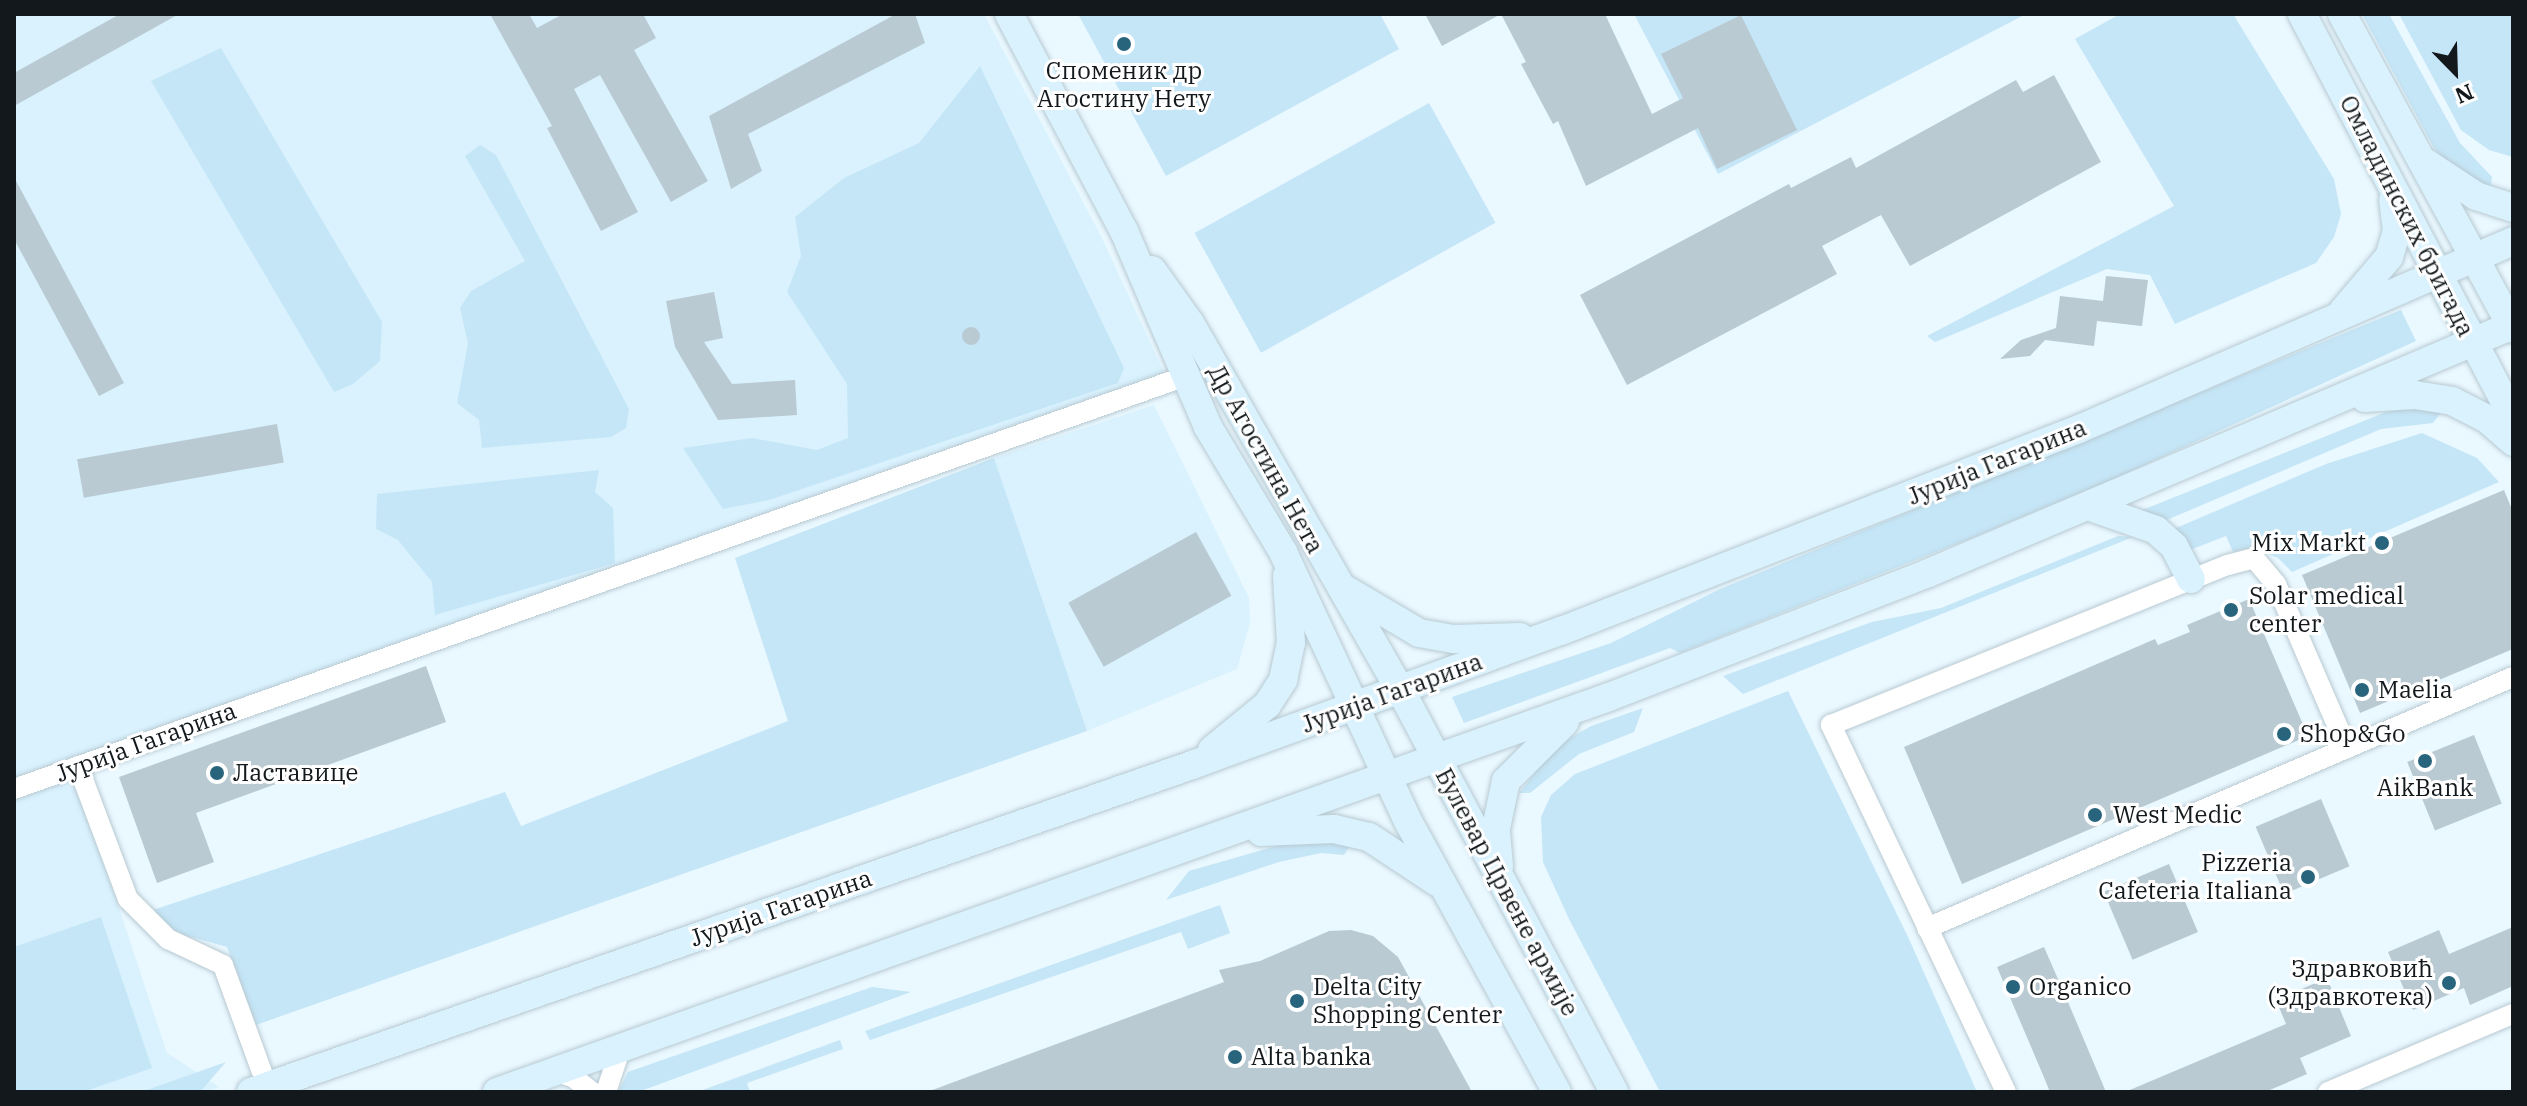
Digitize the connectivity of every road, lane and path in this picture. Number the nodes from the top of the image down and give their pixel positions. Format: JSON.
{"nodes":[{"id":1,"x":1009,"y":14,"type":"edge"},
{"id":2,"x":2302,"y":14,"type":"edge"},
{"id":3,"x":2342,"y":14,"type":"edge"},
{"id":4,"x":2420,"y":158,"type":"junction"},
{"id":5,"x":2387,"y":180,"type":"junction"},
{"id":6,"x":2513,"y":208,"type":"edge"},
{"id":7,"x":1124,"y":231,"type":"junction"},
{"id":8,"x":2513,"y":241,"type":"edge"},
{"id":9,"x":2475,"y":259,"type":"junction"},
{"id":10,"x":2438,"y":276,"type":"junction"},
{"id":11,"x":2335,"y":320,"type":"junction"},
{"id":12,"x":2512,"y":326,"type":"edge"},
{"id":13,"x":2473,"y":342,"type":"junction"},
{"id":14,"x":1183,"y":377,"type":"junction"},
{"id":15,"x":2344,"y":400,"type":"junction"},
{"id":16,"x":2513,"y":418,"type":"edge"},
{"id":17,"x":2513,"y":442,"type":"edge"},
{"id":18,"x":2088,"y":506,"type":"junction"},
{"id":19,"x":1283,"y":552,"type":"junction"},
{"id":20,"x":2191,"y":579,"type":"junction"},
{"id":21,"x":1335,"y":582,"type":"junction"},
{"id":22,"x":1561,"y":631,"type":"junction"},
{"id":23,"x":2513,"y":677,"type":"edge"},
{"id":24,"x":1401,"y":691,"type":"junction"},
{"id":25,"x":1593,"y":703,"type":"junction"},
{"id":26,"x":1357,"y":706,"type":"junction"},
{"id":27,"x":2347,"y":748,"type":"junction"},
{"id":28,"x":1438,"y":760,"type":"junction"},
{"id":29,"x":1192,"y":765,"type":"junction"},
{"id":30,"x":78,"y":766,"type":"junction"},
{"id":31,"x":1386,"y":777,"type":"junction"},
{"id":32,"x":14,"y":789,"type":"edge"},
{"id":33,"x":1221,"y":835,"type":"junction"},
{"id":34,"x":1502,"y":883,"type":"junction"},
{"id":35,"x":1444,"y":888,"type":"junction"},
{"id":36,"x":1927,"y":928,"type":"junction"},
{"id":37,"x":2513,"y":1014,"type":"edge"},
{"id":38,"x":621,"y":1047,"type":"junction"},
{"id":39,"x":555,"y":1072,"type":"junction"},
{"id":40,"x":259,"y":1089,"type":"edge"},
{"id":41,"x":497,"y":1092,"type":"edge"},
{"id":42,"x":592,"y":1092,"type":"edge"},
{"id":43,"x":606,"y":1092,"type":"edge"},
{"id":44,"x":1557,"y":1092,"type":"edge"},
{"id":45,"x":1614,"y":1092,"type":"edge"},
{"id":46,"x":2006,"y":1092,"type":"edge"},
{"id":47,"x":2328,"y":1092,"type":"edge"}],
"edges":[{"from":1,"to":7,"type":"main road","name":"Др Агостина Нета"},
{"from":2,"to":5,"type":"main road","name":"Омладинских бригада"},
{"from":3,"to":4,"type":"main road","name":"Омладинских бригада"},
{"from":4,"to":6,"type":"main road"},
{"from":4,"to":9,"type":"main road","name":"Омладинских бригада"},
{"from":5,"to":10,"type":"main road","name":"Омладинских бригада"},
{"from":5,"to":11,"type":"main road"},
{"from":7,"to":14,"type":"main road","name":"Др Агостина Нета"},
{"from":7,"to":21,"type":"main road","name":"Др Агостина Нета"},
{"from":8,"to":9,"type":"main road","name":"Јурија Гагарина"},
{"from":9,"to":10,"type":"main road","name":"Јурија Гагарина"},
{"from":9,"to":12,"type":"main road","name":"Омладинских бригада"},
{"from":10,"to":11,"type":"main road","name":"Јурија Гагарина"},
{"from":10,"to":13,"type":"main road","name":"Омладинских бригада"},
{"from":11,"to":22,"type":"main road","name":"Јурија Гагарина"},
{"from":12,"to":13,"type":"main road"},
{"from":13,"to":15,"type":"main road"},
{"from":13,"to":16,"type":"main road","name":"Омладинских бригада"},
{"from":14,"to":19,"type":"main road","name":"Др Агостина Нета"},
{"from":14,"to":30,"type":"street","name":"Јурија Гагарина"},
{"from":15,"to":17,"type":"main road"},
{"from":15,"to":18,"type":"main road"},
{"from":18,"to":20,"type":"main road"},
{"from":18,"to":25,"type":"main road"},
{"from":19,"to":26,"type":"main road","name":"Др Агостина Нета"},
{"from":19,"to":29,"type":"main road"},
{"from":20,"to":27,"type":"street"},
{"from":20,"to":36,"type":"street"},
{"from":21,"to":22,"type":"main road"},
{"from":21,"to":24,"type":"main road","name":"Др Агостина Нета"},
{"from":22,"to":24,"type":"main road","name":"Јурија Гагарина"},
{"from":23,"to":27,"type":"street"},
{"from":24,"to":26,"type":"main road","name":"Јурија Гагарина"},
{"from":24,"to":28,"type":"main road","name":"Булевар Црвене армије"},
{"from":25,"to":28,"type":"main road"},
{"from":25,"to":34,"type":"main road"},
{"from":26,"to":29,"type":"main road","name":"Јурија Гагарина"},
{"from":26,"to":31,"type":"main road"},
{"from":27,"to":36,"type":"street"},
{"from":28,"to":31,"type":"main road"},
{"from":28,"to":34,"type":"main road","name":"Булевар Црвене армије"},
{"from":29,"to":40,"type":"main road","name":"Јурија Гагарина"},
{"from":30,"to":32,"type":"street","name":"Јурија Гагарина"},
{"from":30,"to":40,"type":"street"},
{"from":31,"to":33,"type":"main road"},
{"from":31,"to":35,"type":"main road"},
{"from":33,"to":35,"type":"main road"},
{"from":33,"to":38,"type":"main road"},
{"from":34,"to":45,"type":"main road","name":"Булевар Црвене армије"},
{"from":35,"to":44,"type":"main road"},
{"from":36,"to":46,"type":"street"},
{"from":37,"to":47,"type":"street"},
{"from":38,"to":39,"type":"main road"},
{"from":38,"to":43,"type":"street"},
{"from":39,"to":41,"type":"main road"},
{"from":39,"to":42,"type":"street"}]}
